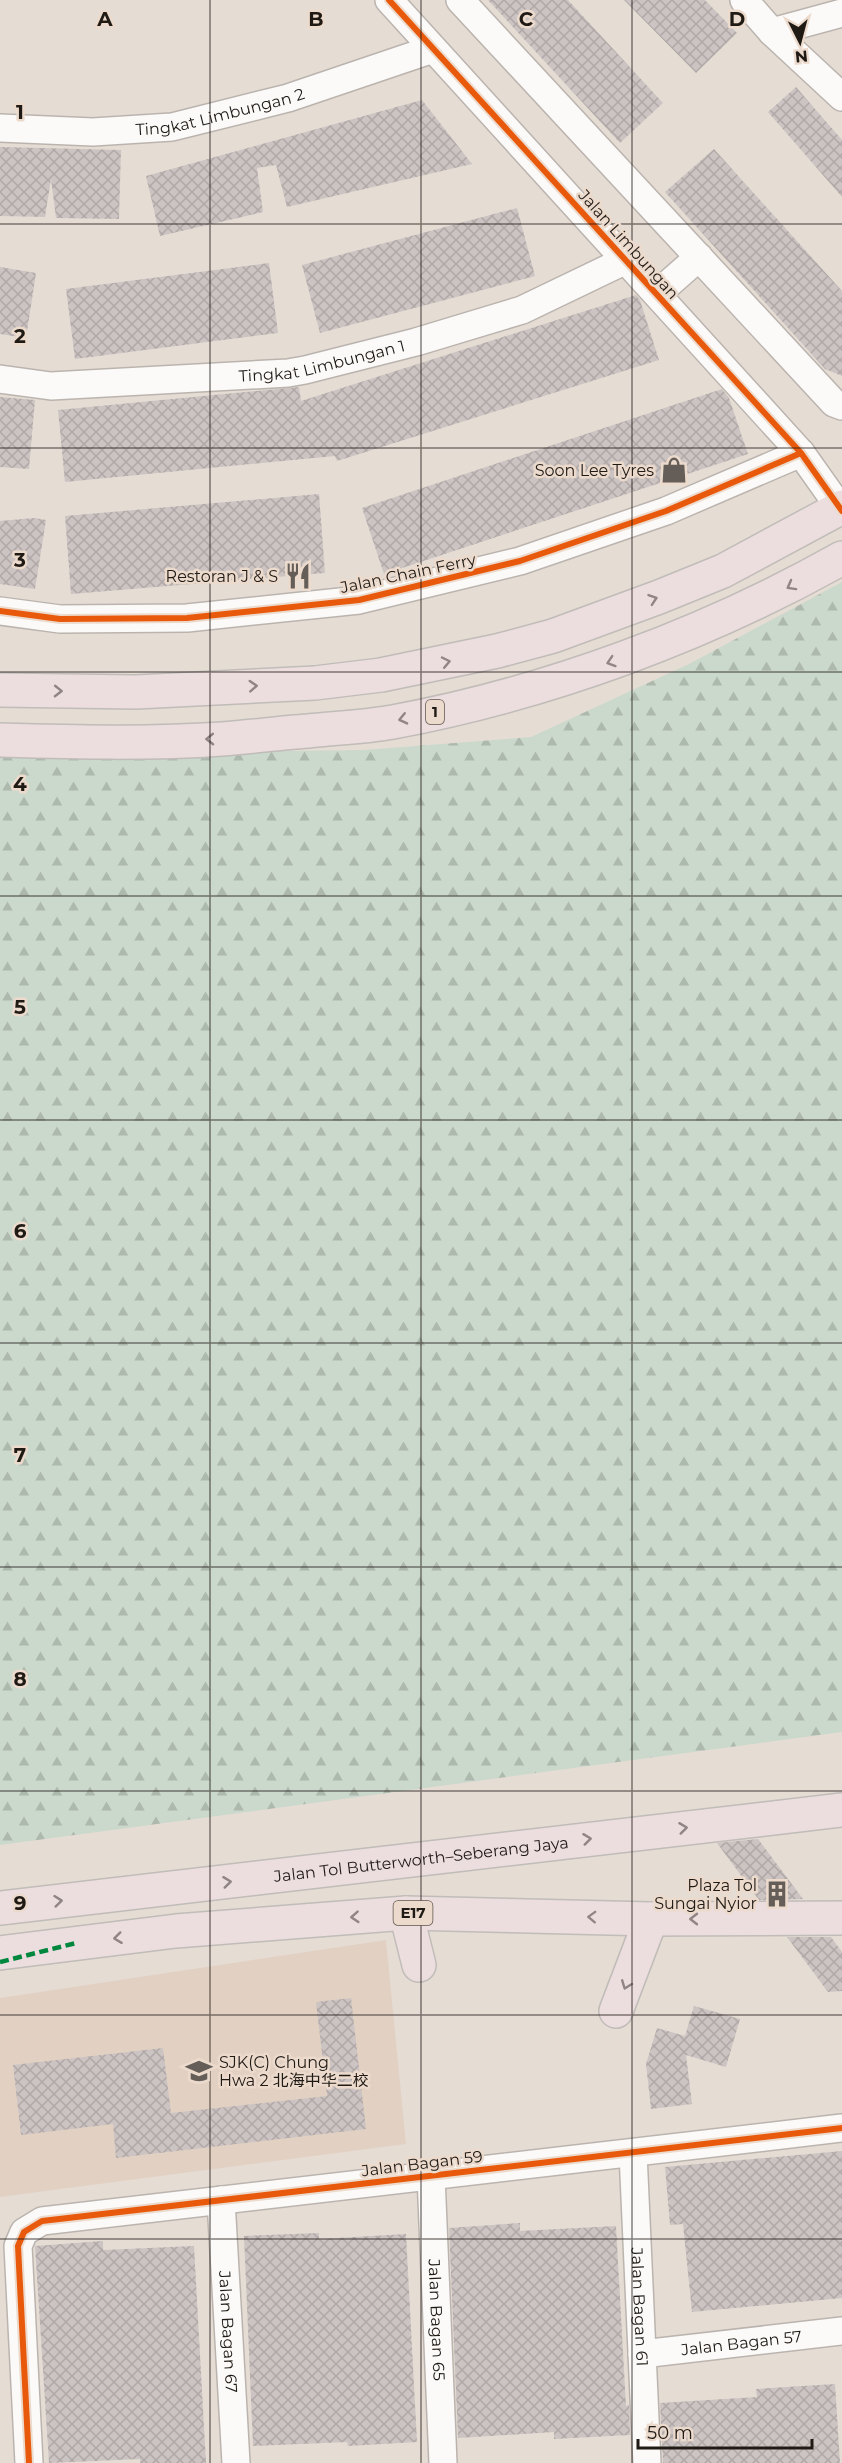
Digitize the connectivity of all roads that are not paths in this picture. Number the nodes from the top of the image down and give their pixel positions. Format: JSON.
{"nodes":[{"id":1,"x":389,"y":0,"type":"edge"},
{"id":2,"x":460,"y":0,"type":"edge"},
{"id":3,"x":744,"y":0,"type":"edge"},
{"id":4,"x":842,"y":13,"type":"edge"},
{"id":5,"x":772,"y":32,"type":"junction"},
{"id":6,"x":433,"y":49,"type":"junction"},
{"id":7,"x":842,"y":97,"type":"edge"},
{"id":8,"x":0,"y":128,"type":"edge"},
{"id":9,"x":699,"y":257,"type":"junction"},
{"id":10,"x":626,"y":260,"type":"junction"},
{"id":11,"x":657,"y":294,"type":"junction"},
{"id":12,"x":0,"y":379,"type":"edge"},
{"id":13,"x":842,"y":406,"type":"edge"},
{"id":14,"x":801,"y":453,"type":"junction"},
{"id":15,"x":841,"y":509,"type":"edge"},
{"id":16,"x":842,"y":558,"type":"edge"},
{"id":17,"x":0,"y":611,"type":"edge"},
{"id":18,"x":0,"y":690,"type":"edge"},
{"id":19,"x":0,"y":740,"type":"edge"},
{"id":20,"x":842,"y":1810,"type":"edge"},
{"id":21,"x":0,"y":1908,"type":"edge"},
{"id":22,"x":406,"y":1913,"type":"junction"},
{"id":23,"x":842,"y":1918,"type":"edge"},
{"id":24,"x":651,"y":1919,"type":"junction"},
{"id":25,"x":0,"y":1953,"type":"edge"},
{"id":26,"x":420,"y":1965,"type":"dead end"},
{"id":27,"x":616,"y":2011,"type":"dead end"},
{"id":28,"x":842,"y":2128,"type":"edge"},
{"id":29,"x":633,"y":2153,"type":"junction"},
{"id":30,"x":431,"y":2176,"type":"junction"},
{"id":31,"x":221,"y":2200,"type":"junction"},
{"id":32,"x":842,"y":2331,"type":"edge"},
{"id":33,"x":642,"y":2354,"type":"junction"},
{"id":34,"x":29,"y":2463,"type":"edge"},
{"id":35,"x":236,"y":2463,"type":"edge"},
{"id":36,"x":443,"y":2463,"type":"edge"},
{"id":37,"x":647,"y":2463,"type":"edge"}],
"edges":[{"from":1,"to":6,"type":"street","name":"Jalan Limbungan"},
{"from":2,"to":9,"type":"street"},
{"from":3,"to":5,"type":"street"},
{"from":4,"to":5,"type":"street"},
{"from":5,"to":7,"type":"street"},
{"from":6,"to":8,"type":"street","name":"Tingkat Limbungan 2"},
{"from":6,"to":10,"type":"street","name":"Jalan Limbungan"},
{"from":9,"to":11,"type":"street"},
{"from":9,"to":13,"type":"street"},
{"from":10,"to":11,"type":"street","name":"Jalan Limbungan"},
{"from":10,"to":12,"type":"street","name":"Tingkat Limbungan 1"},
{"from":11,"to":14,"type":"street","name":"Jalan Limbungan"},
{"from":14,"to":15,"type":"street","name":"Jalan Limbungan"},
{"from":14,"to":17,"type":"street","name":"Jalan Chain Ferry"},
{"from":18,"to":15,"type":"highway","one_way":true},
{"from":16,"to":19,"type":"highway","number":"1","one_way":true},
{"from":21,"to":20,"type":"highway","name":"Jalan Tol Butterworth–Seberang Jaya","one_way":true},
{"from":24,"to":22,"type":"highway","number":"E17","one_way":true},
{"from":22,"to":25,"type":"highway","number":"E17","one_way":true},
{"from":22,"to":26,"type":"highway"},
{"from":23,"to":24,"type":"highway","number":"E17","one_way":true},
{"from":24,"to":27,"type":"highway","one_way":true},
{"from":28,"to":29,"type":"street","name":"Jalan Bagan 59"},
{"from":29,"to":30,"type":"street","name":"Jalan Bagan 59"},
{"from":29,"to":33,"type":"street","name":"Jalan Bagan 61"},
{"from":30,"to":31,"type":"street","name":"Jalan Bagan 59"},
{"from":30,"to":36,"type":"street","name":"Jalan Bagan 65"},
{"from":31,"to":34,"type":"street","name":"Jalan Bagan 59"},
{"from":31,"to":35,"type":"street","name":"Jalan Bagan 67"},
{"from":32,"to":33,"type":"street","name":"Jalan Bagan 57"},
{"from":33,"to":37,"type":"street","name":"Jalan Bagan 61"}]}
